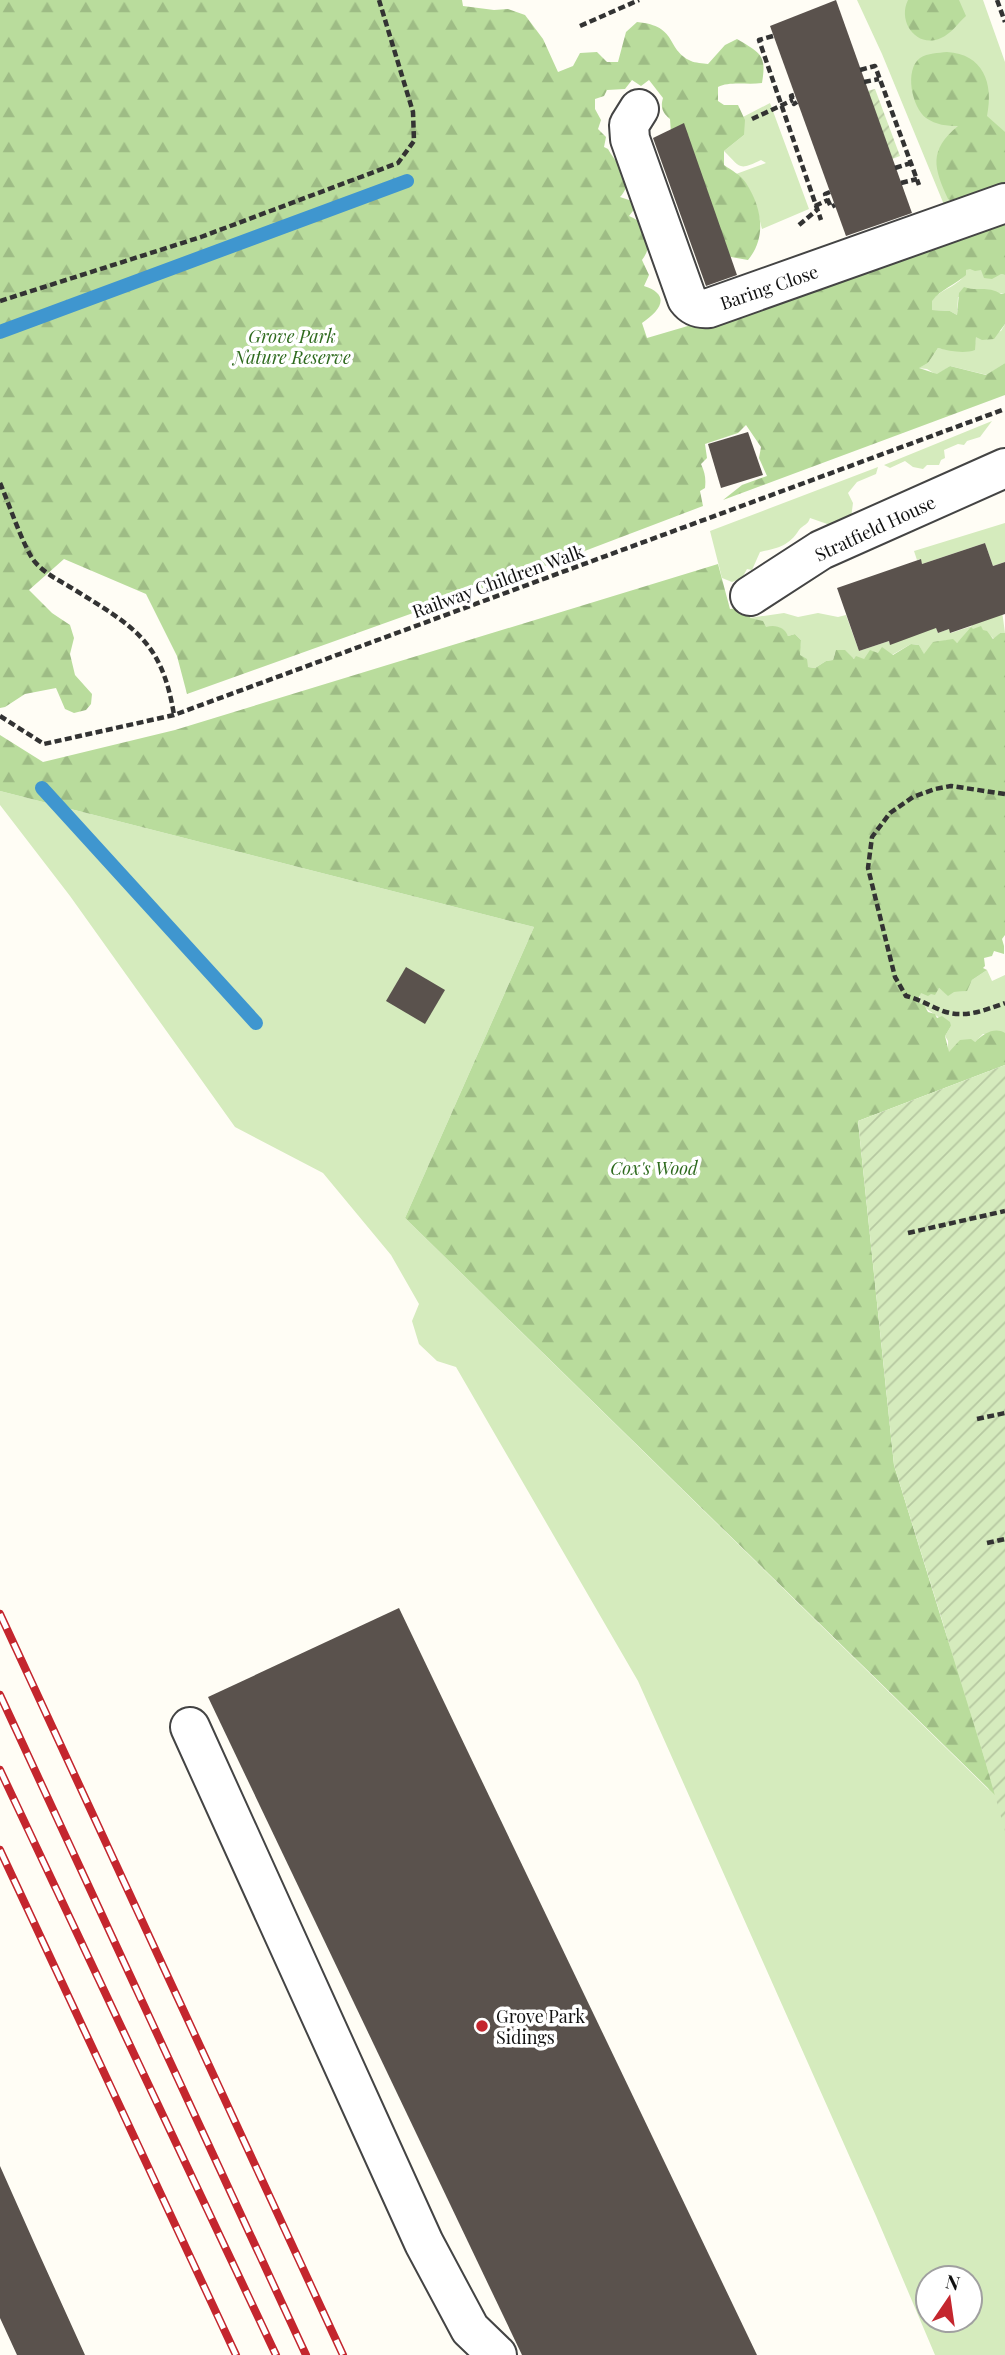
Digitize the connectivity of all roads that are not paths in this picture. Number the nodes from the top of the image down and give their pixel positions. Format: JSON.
{"nodes":[{"id":1,"x":639,"y":109,"type":"dead end"},
{"id":2,"x":1005,"y":203,"type":"edge"},
{"id":3,"x":1005,"y":468,"type":"edge"},
{"id":4,"x":750,"y":596,"type":"dead end"},
{"id":5,"x":190,"y":1727,"type":"dead end"},
{"id":6,"x":497,"y":2355,"type":"edge"}],
"edges":[{"from":1,"to":2,"type":"street","name":"Baring Close"},
{"from":3,"to":4,"type":"street","name":"Stratfield House"},
{"from":5,"to":6,"type":"street"}]}
